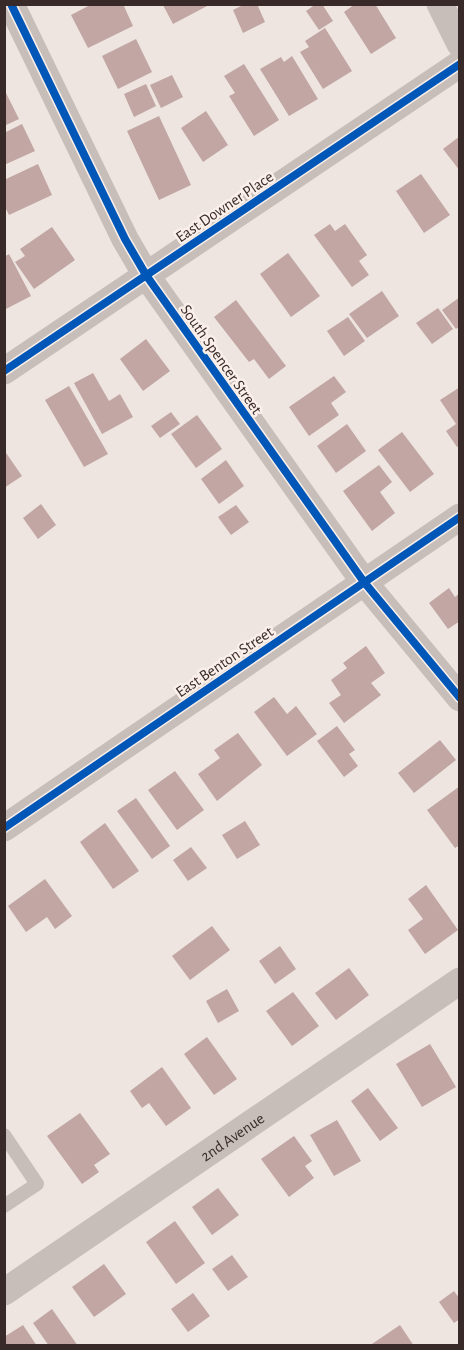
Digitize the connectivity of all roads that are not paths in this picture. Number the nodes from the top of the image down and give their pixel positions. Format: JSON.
{"nodes":[{"id":1,"x":11,"y":4,"type":"edge"},
{"id":2,"x":440,"y":4,"type":"edge"},
{"id":3,"x":459,"y":44,"type":"edge"},
{"id":4,"x":459,"y":64,"type":"edge"},
{"id":5,"x":146,"y":275,"type":"junction"},
{"id":6,"x":4,"y":371,"type":"edge"},
{"id":7,"x":459,"y":517,"type":"edge"},
{"id":8,"x":364,"y":582,"type":"junction"},
{"id":9,"x":459,"y":698,"type":"edge"},
{"id":10,"x":4,"y":828,"type":"edge"},
{"id":11,"x":459,"y":981,"type":"edge"},
{"id":12,"x":4,"y":1135,"type":"edge"},
{"id":13,"x":4,"y":1206,"type":"edge"},
{"id":14,"x":4,"y":1292,"type":"edge"}],
"edges":[{"from":1,"to":5,"type":"street","name":"South Spencer Street"},
{"from":2,"to":3,"type":"street"},
{"from":4,"to":5,"type":"street","name":"East Downer Place"},
{"from":5,"to":6,"type":"street","name":"East Downer Place"},
{"from":5,"to":8,"type":"street","name":"South Spencer Street"},
{"from":7,"to":8,"type":"street","name":"East Benton Street"},
{"from":8,"to":9,"type":"street","name":"South Spencer Street"},
{"from":8,"to":10,"type":"street","name":"East Benton Street"},
{"from":11,"to":14,"type":"street","name":"2nd Avenue"},
{"from":12,"to":13,"type":"lane"}]}
